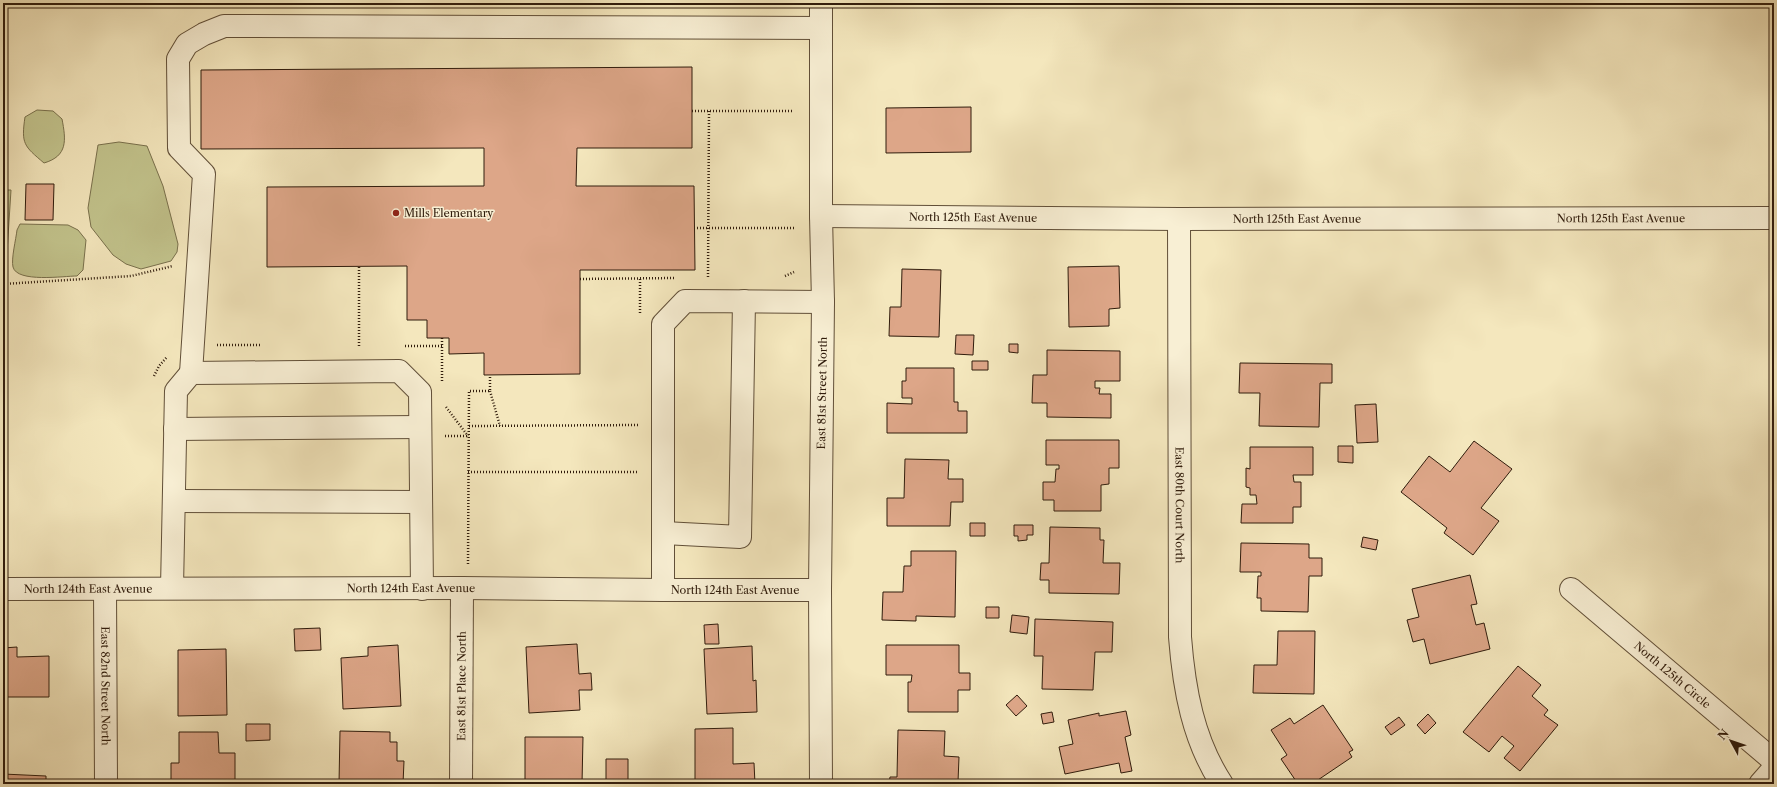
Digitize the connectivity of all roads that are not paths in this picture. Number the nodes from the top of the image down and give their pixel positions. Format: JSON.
{"nodes":[{"id":1,"x":820,"y":3,"type":"edge"},
{"id":2,"x":820,"y":28,"type":"junction"},
{"id":3,"x":821,"y":216,"type":"junction"},
{"id":4,"x":1774,"y":218,"type":"edge"},
{"id":5,"x":1179,"y":219,"type":"junction"},
{"id":6,"x":744,"y":301,"type":"junction"},
{"id":7,"x":823,"y":302,"type":"junction"},
{"id":8,"x":191,"y":373,"type":"junction"},
{"id":9,"x":420,"y":427,"type":"junction"},
{"id":10,"x":175,"y":429,"type":"junction"},
{"id":11,"x":174,"y":501,"type":"junction"},
{"id":12,"x":420,"y":502,"type":"junction"},
{"id":13,"x":664,"y":533,"type":"junction"},
{"id":14,"x":172,"y":588,"type":"junction"},
{"id":15,"x":462,"y":588,"type":"junction"},
{"id":16,"x":3,"y":589,"type":"edge"},
{"id":17,"x":105,"y":589,"type":"junction"},
{"id":18,"x":422,"y":589,"type":"junction"},
{"id":19,"x":1570,"y":589,"type":"dead end"},
{"id":20,"x":663,"y":590,"type":"junction"},
{"id":21,"x":820,"y":590,"type":"junction"},
{"id":22,"x":1774,"y":761,"type":"edge"},
{"id":23,"x":1774,"y":768,"type":"edge"},
{"id":24,"x":106,"y":784,"type":"edge"},
{"id":25,"x":461,"y":784,"type":"edge"},
{"id":26,"x":821,"y":784,"type":"edge"},
{"id":27,"x":1222,"y":784,"type":"edge"},
{"id":28,"x":1760,"y":784,"type":"edge"}],
"edges":[{"from":1,"to":2,"type":"street","name":"East 81st Street North"},
{"from":2,"to":3,"type":"street","name":"East 81st Street North"},
{"from":2,"to":8,"type":"street"},
{"from":3,"to":5,"type":"street","name":"North 125th East Avenue"},
{"from":3,"to":7,"type":"street","name":"East 81st Street North"},
{"from":4,"to":5,"type":"street","name":"North 125th East Avenue"},
{"from":5,"to":27,"type":"street","name":"East 80th Court North"},
{"from":6,"to":7,"type":"street"},
{"from":6,"to":13,"type":"street"},
{"from":6,"to":13,"type":"street"},
{"from":7,"to":21,"type":"street","name":"East 81st Street North"},
{"from":8,"to":9,"type":"street"},
{"from":8,"to":10,"type":"street"},
{"from":9,"to":10,"type":"street"},
{"from":9,"to":12,"type":"street"},
{"from":10,"to":11,"type":"street"},
{"from":11,"to":12,"type":"street"},
{"from":11,"to":14,"type":"street"},
{"from":12,"to":18,"type":"street"},
{"from":13,"to":20,"type":"street"},
{"from":14,"to":17,"type":"street","name":"North 124th East Avenue"},
{"from":14,"to":18,"type":"street","name":"North 124th East Avenue"},
{"from":15,"to":18,"type":"street","name":"North 124th East Avenue"},
{"from":15,"to":20,"type":"street","name":"North 124th East Avenue"},
{"from":15,"to":25,"type":"street","name":"East 81st Place North"},
{"from":16,"to":17,"type":"street","name":"North 124th East Avenue"},
{"from":17,"to":24,"type":"street","name":"East 82nd Street North"},
{"from":19,"to":22,"type":"street","name":"North 125th Circle"},
{"from":20,"to":21,"type":"street","name":"North 124th East Avenue"},
{"from":21,"to":26,"type":"street","name":"East 81st Street North"},
{"from":23,"to":28,"type":"street"}]}
